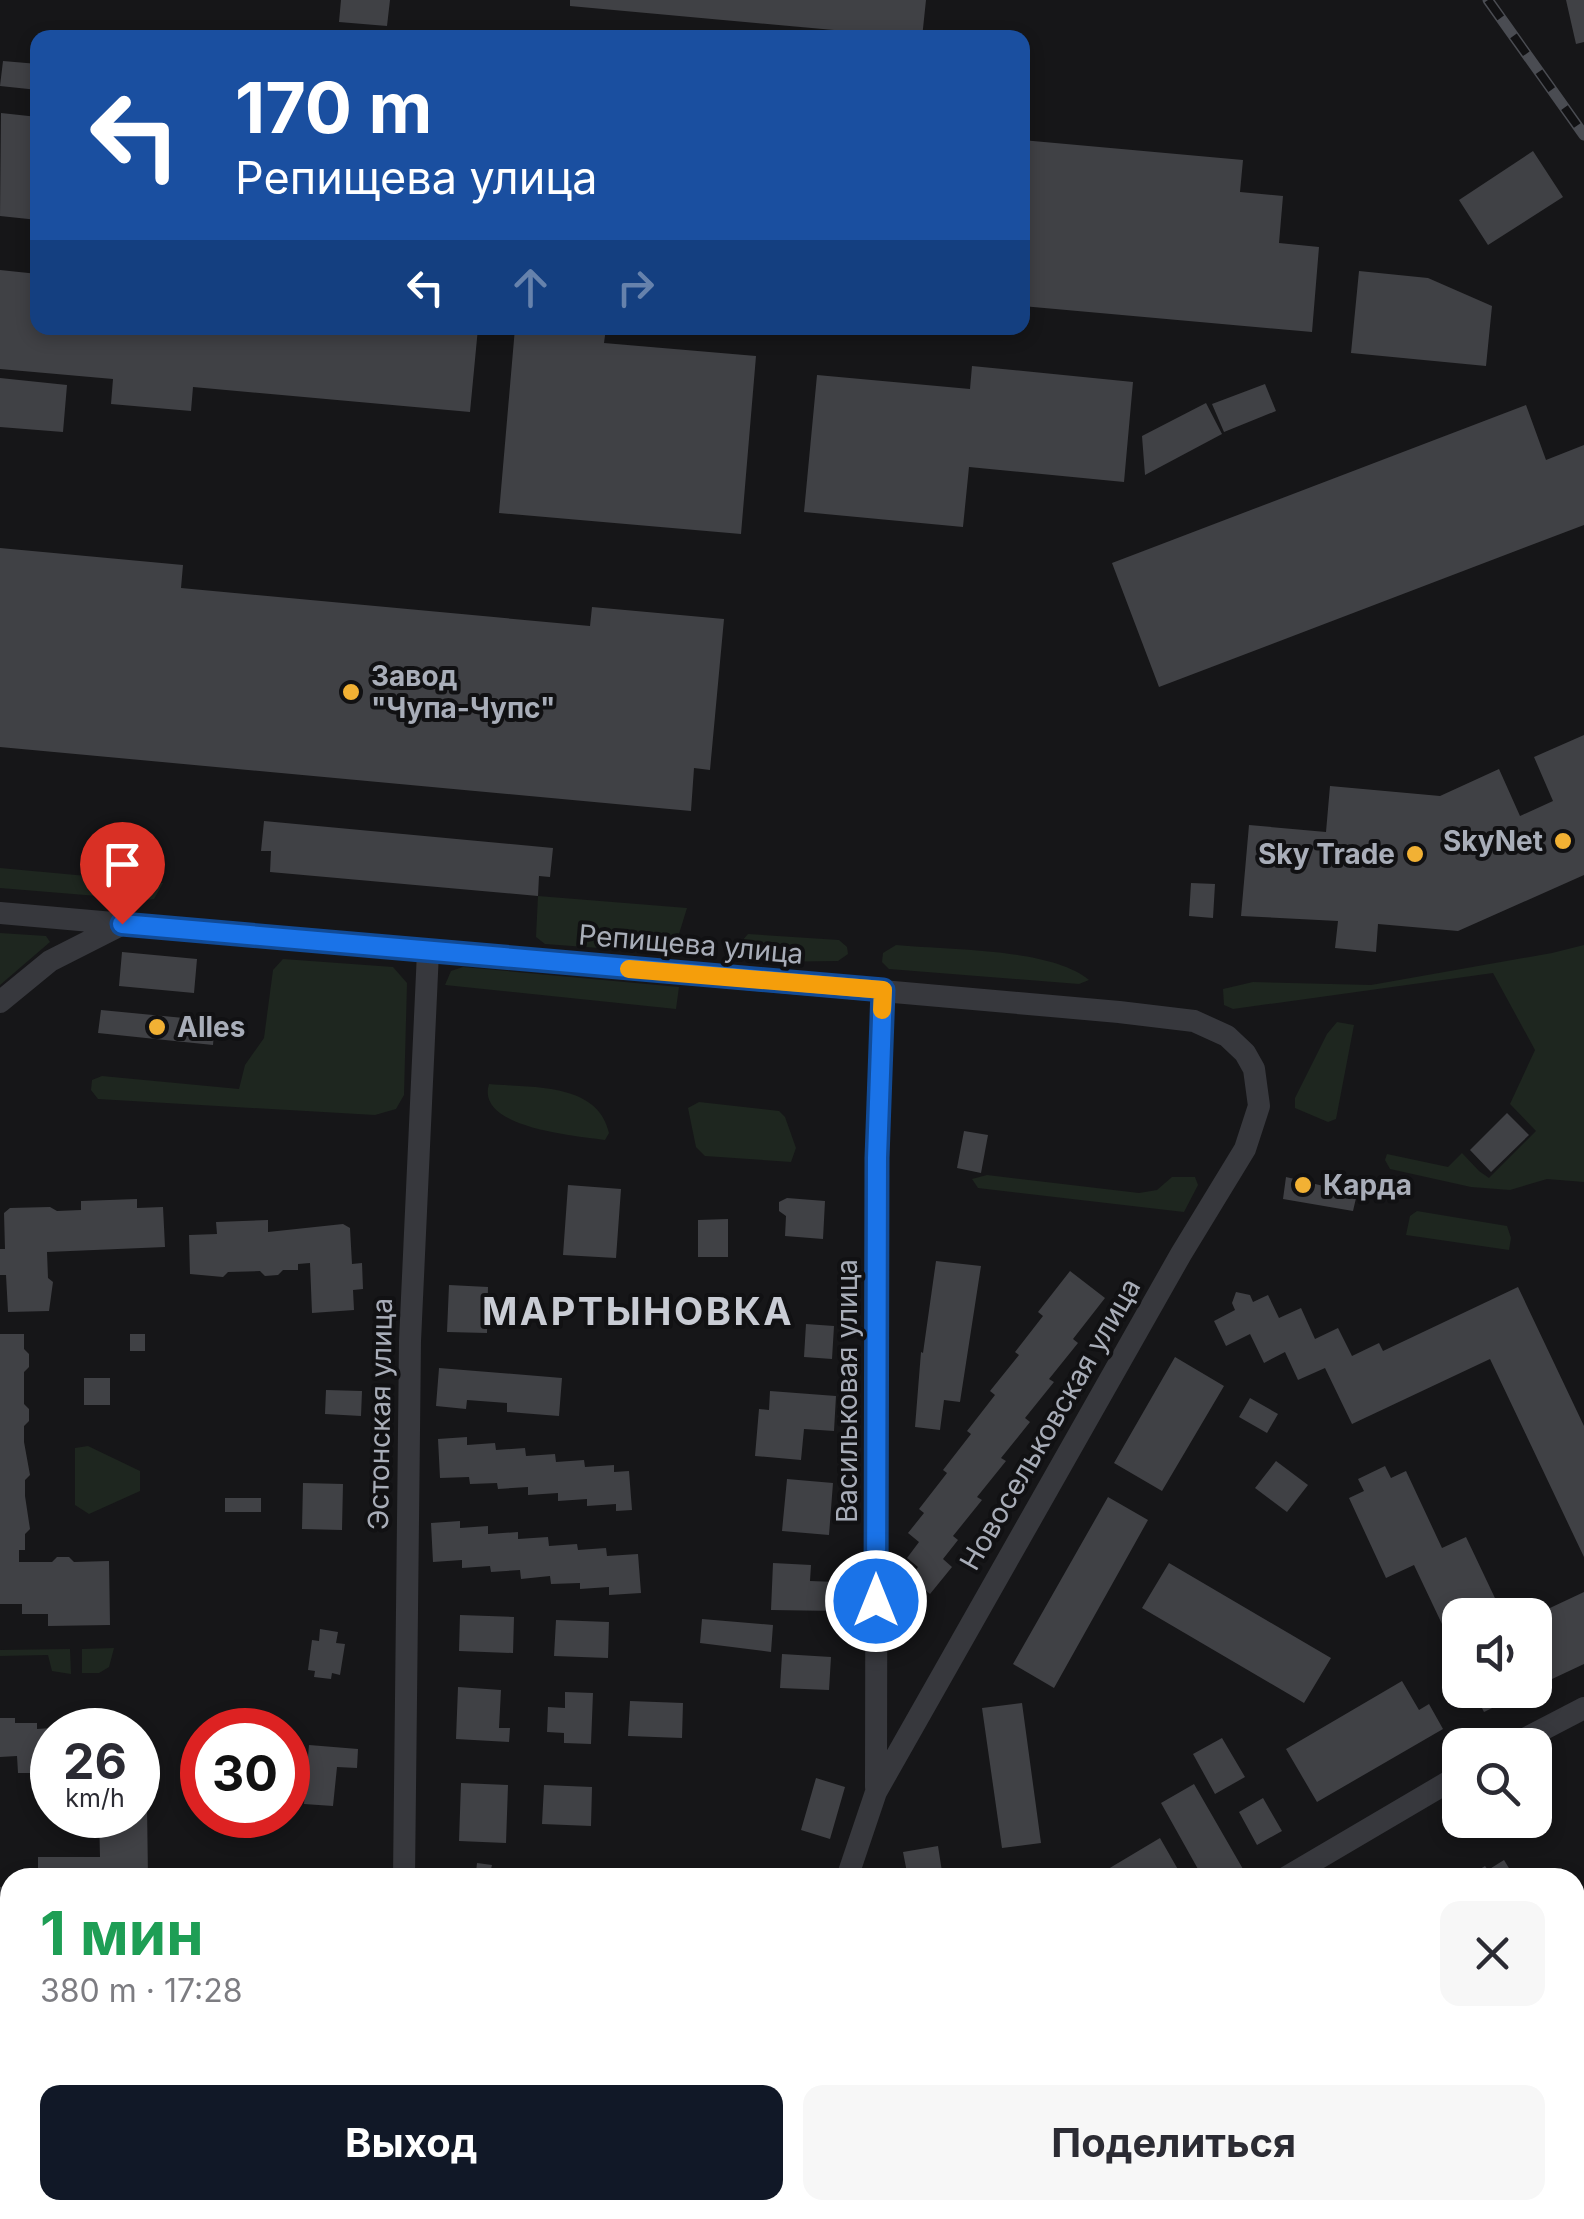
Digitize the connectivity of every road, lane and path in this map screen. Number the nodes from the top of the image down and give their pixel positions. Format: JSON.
{"nodes":[{"id":1,"x":0,"y":913,"type":"edge"},
{"id":2,"x":122,"y":924,"type":"junction"},
{"id":3,"x":428,"y":952,"type":"junction"},
{"id":4,"x":883,"y":990,"type":"junction"},
{"id":5,"x":0,"y":1002,"type":"edge"},
{"id":6,"x":1245,"y":1053,"type":"joint"},
{"id":7,"x":1584,"y":1708,"type":"edge"},
{"id":8,"x":1546,"y":1728,"type":"edge"},
{"id":9,"x":1442,"y":1785,"type":"edge"},
{"id":10,"x":876,"y":1792,"type":"junction"},
{"id":11,"x":404,"y":1868,"type":"edge"},
{"id":12,"x":850,"y":1868,"type":"edge"},
{"id":13,"x":1302,"y":1868,"type":"edge"}],
"edges":[{"from":1,"to":2,"type":"street","name":"Репищева улица"},
{"from":2,"to":3,"type":"street","name":"Репищева улица"},
{"from":2,"to":5,"type":"street"},
{"from":3,"to":4,"type":"street","name":"Репищева улица"},
{"from":3,"to":11,"type":"street","name":"Эстонская улица"},
{"from":4,"to":6,"type":"street","name":"Репищева улица"},
{"from":4,"to":10,"type":"street","name":"Васильковая улица"},
{"from":6,"to":10,"type":"street","name":"Новосельковская улица"},
{"from":7,"to":8,"type":"street"},
{"from":9,"to":13,"type":"street"},
{"from":10,"to":12,"type":"street","name":"Новосельковская улица"}]}
